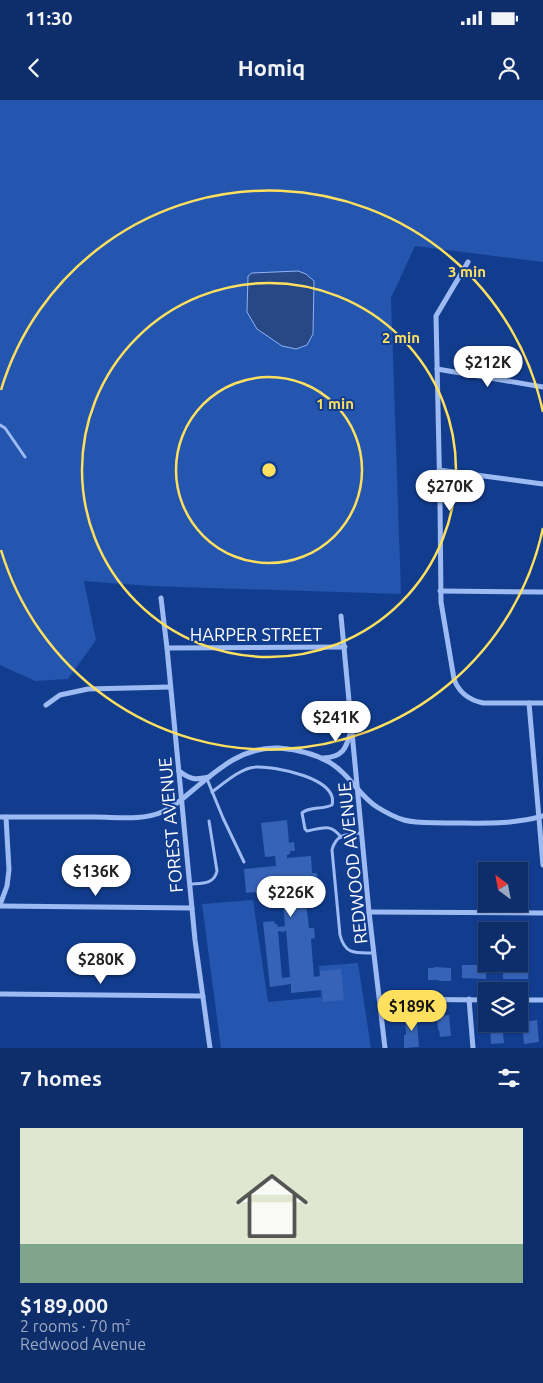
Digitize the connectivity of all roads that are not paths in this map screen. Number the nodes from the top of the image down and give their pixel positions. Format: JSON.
{"nodes":[{"id":1,"x":468,"y":262,"type":"dead end"},
{"id":2,"x":437,"y":370,"type":"junction"},
{"id":3,"x":543,"y":387,"type":"edge"},
{"id":4,"x":0,"y":425,"type":"edge"},
{"id":5,"x":24,"y":457,"type":"dead end"},
{"id":6,"x":440,"y":470,"type":"junction"},
{"id":7,"x":543,"y":484,"type":"edge"},
{"id":8,"x":440,"y":591,"type":"junction"},
{"id":9,"x":543,"y":592,"type":"edge"},
{"id":10,"x":161,"y":598,"type":"dead end"},
{"id":11,"x":341,"y":616,"type":"dead end"},
{"id":12,"x":344,"y":647,"type":"junction"},
{"id":13,"x":167,"y":648,"type":"junction"},
{"id":14,"x":170,"y":687,"type":"junction"},
{"id":15,"x":529,"y":703,"type":"junction"},
{"id":16,"x":543,"y":703,"type":"edge"},
{"id":17,"x":46,"y":705,"type":"dead end"},
{"id":18,"x":352,"y":728,"type":"junction"},
{"id":19,"x":320,"y":758,"type":"junction"},
{"id":20,"x":179,"y":771,"type":"junction"},
{"id":21,"x":208,"y":778,"type":"junction"},
{"id":22,"x":358,"y":790,"type":"junction"},
{"id":23,"x":212,"y":792,"type":"junction"},
{"id":24,"x":182,"y":800,"type":"junction"},
{"id":25,"x":541,"y":816,"type":"edge"},
{"id":26,"x":3,"y":817,"type":"edge"},
{"id":27,"x":209,"y":821,"type":"dead end"},
{"id":28,"x":361,"y":833,"type":"junction"},
{"id":29,"x":341,"y":836,"type":"junction"},
{"id":30,"x":244,"y":862,"type":"dead end"},
{"id":31,"x":543,"y":865,"type":"edge"},
{"id":32,"x":190,"y":884,"type":"junction"},
{"id":33,"x":0,"y":905,"type":"edge"},
{"id":34,"x":192,"y":908,"type":"junction"},
{"id":35,"x":369,"y":912,"type":"junction"},
{"id":36,"x":543,"y":914,"type":"edge"},
{"id":37,"x":374,"y":953,"type":"junction"},
{"id":38,"x":0,"y":994,"type":"edge"},
{"id":39,"x":203,"y":996,"type":"junction"},
{"id":40,"x":380,"y":999,"type":"junction"},
{"id":41,"x":469,"y":999,"type":"junction"},
{"id":42,"x":478,"y":1000,"type":"edge"},
{"id":43,"x":528,"y":1000,"type":"edge"},
{"id":44,"x":543,"y":1000,"type":"edge"},
{"id":45,"x":210,"y":1048,"type":"edge"},
{"id":46,"x":385,"y":1048,"type":"edge"},
{"id":47,"x":473,"y":1048,"type":"edge"}],
"edges":[{"from":1,"to":2,"type":"street"},
{"from":2,"to":3,"type":"street"},
{"from":2,"to":6,"type":"street"},
{"from":4,"to":5,"type":"lane"},
{"from":6,"to":7,"type":"street"},
{"from":6,"to":8,"type":"street"},
{"from":8,"to":9,"type":"street"},
{"from":8,"to":15,"type":"street"},
{"from":10,"to":13,"type":"street","name":"FOREST AVENUE"},
{"from":11,"to":12,"type":"street","name":"REDWOOD AVENUE"},
{"from":12,"to":13,"type":"street","name":"HARPER STREET"},
{"from":12,"to":18,"type":"street","name":"REDWOOD AVENUE"},
{"from":13,"to":14,"type":"street","name":"FOREST AVENUE"},
{"from":14,"to":17,"type":"street"},
{"from":14,"to":20,"type":"street","name":"FOREST AVENUE"},
{"from":15,"to":16,"type":"street"},
{"from":15,"to":25,"type":"street"},
{"from":18,"to":19,"type":"street"},
{"from":18,"to":22,"type":"street","name":"REDWOOD AVENUE"},
{"from":19,"to":21,"type":"street"},
{"from":19,"to":22,"type":"street"},
{"from":20,"to":21,"type":"street"},
{"from":20,"to":24,"type":"street","name":"FOREST AVENUE"},
{"from":21,"to":23,"type":"lane"},
{"from":21,"to":24,"type":"street"},
{"from":22,"to":25,"type":"street"},
{"from":22,"to":28,"type":"street","name":"REDWOOD AVENUE"},
{"from":23,"to":29,"type":"lane"},
{"from":23,"to":30,"type":"lane"},
{"from":24,"to":26,"type":"street"},
{"from":24,"to":32,"type":"street","name":"FOREST AVENUE"},
{"from":25,"to":31,"type":"street"},
{"from":26,"to":33,"type":"street"},
{"from":27,"to":32,"type":"lane"},
{"from":28,"to":29,"type":"lane"},
{"from":28,"to":35,"type":"street","name":"REDWOOD AVENUE"},
{"from":29,"to":37,"type":"lane"},
{"from":32,"to":34,"type":"street","name":"FOREST AVENUE"},
{"from":33,"to":34,"type":"street"},
{"from":34,"to":39,"type":"street","name":"FOREST AVENUE"},
{"from":35,"to":36,"type":"street"},
{"from":35,"to":37,"type":"street","name":"REDWOOD AVENUE"},
{"from":37,"to":40,"type":"street","name":"REDWOOD AVENUE"},
{"from":38,"to":39,"type":"street"},
{"from":39,"to":45,"type":"street","name":"FOREST AVENUE"},
{"from":40,"to":41,"type":"street"},
{"from":40,"to":46,"type":"street","name":"REDWOOD AVENUE"},
{"from":41,"to":42,"type":"street"},
{"from":41,"to":47,"type":"street"},
{"from":43,"to":44,"type":"street"}]}
